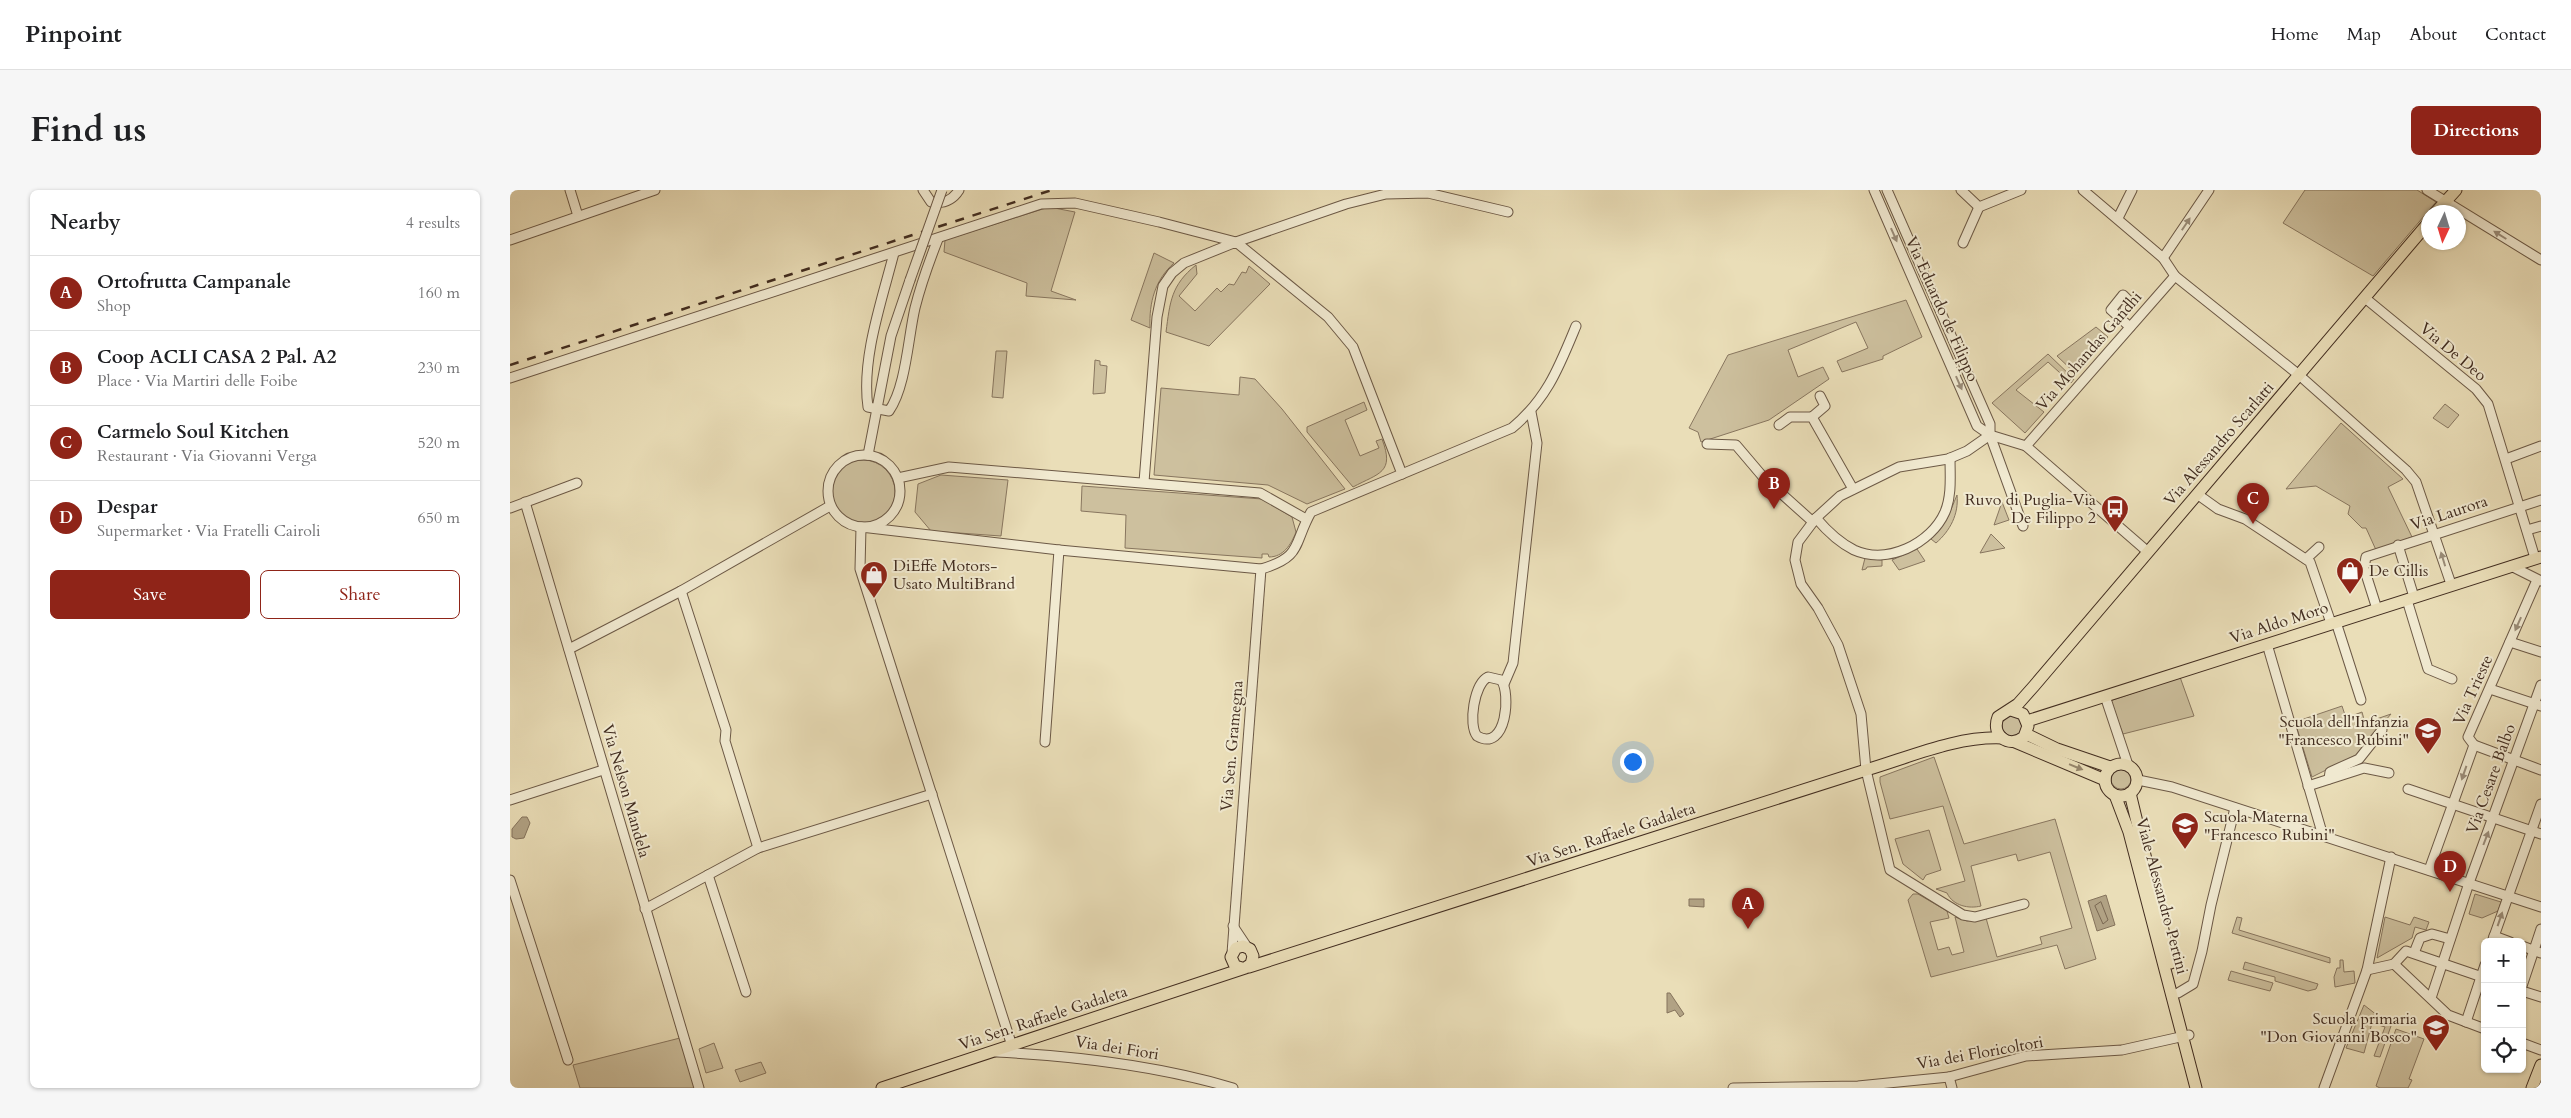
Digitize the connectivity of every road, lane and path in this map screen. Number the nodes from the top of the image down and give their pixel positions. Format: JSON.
{"nodes":[{"id":1,"x":570,"y":190,"type":"edge"},
{"id":2,"x":655,"y":190,"type":"edge"},
{"id":3,"x":923,"y":190,"type":"edge"},
{"id":4,"x":942,"y":190,"type":"edge"},
{"id":5,"x":959,"y":190,"type":"edge"},
{"id":6,"x":1874,"y":190,"type":"edge"},
{"id":7,"x":1887,"y":190,"type":"edge"},
{"id":8,"x":1961,"y":190,"type":"edge"},
{"id":9,"x":2021,"y":190,"type":"edge"},
{"id":10,"x":2083,"y":190,"type":"edge"},
{"id":11,"x":2132,"y":190,"type":"edge"},
{"id":12,"x":2209,"y":190,"type":"edge"},
{"id":13,"x":2427,"y":190,"type":"edge"},
{"id":14,"x":2456,"y":190,"type":"edge"},
{"id":15,"x":2445,"y":202,"type":"junction"},
{"id":16,"x":2442,"y":205,"type":"edge"},
{"id":17,"x":1979,"y":207,"type":"junction"},
{"id":18,"x":1508,"y":212,"type":"dead end"},
{"id":19,"x":578,"y":216,"type":"junction"},
{"id":20,"x":2118,"y":218,"type":"junction"},
{"id":21,"x":2421,"y":230,"type":"edge"},
{"id":22,"x":938,"y":239,"type":"junction"},
{"id":23,"x":510,"y":240,"type":"edge"},
{"id":24,"x":1236,"y":242,"type":"junction"},
{"id":25,"x":1963,"y":243,"type":"dead end"},
{"id":26,"x":894,"y":253,"type":"junction"},
{"id":27,"x":2163,"y":258,"type":"junction"},
{"id":28,"x":2541,"y":260,"type":"edge"},
{"id":29,"x":2175,"y":276,"type":"junction"},
{"id":30,"x":2365,"y":298,"type":"junction"},
{"id":31,"x":2125,"y":309,"type":"dead end"},
{"id":32,"x":1576,"y":326,"type":"dead end"},
{"id":33,"x":2130,"y":327,"type":"junction"},
{"id":34,"x":2299,"y":376,"type":"junction"},
{"id":35,"x":510,"y":378,"type":"edge"},
{"id":36,"x":1820,"y":396,"type":"dead end"},
{"id":37,"x":876,"y":410,"type":"junction"},
{"id":38,"x":1531,"y":412,"type":"junction"},
{"id":39,"x":1812,"y":417,"type":"junction"},
{"id":40,"x":1779,"y":425,"type":"dead end"},
{"id":41,"x":1990,"y":435,"type":"junction"},
{"id":42,"x":1707,"y":444,"type":"dead end"},
{"id":43,"x":2026,"y":446,"type":"junction"},
{"id":44,"x":2541,"y":446,"type":"edge"},
{"id":45,"x":868,"y":455,"type":"junction"},
{"id":46,"x":1950,"y":458,"type":"junction"},
{"id":47,"x":2506,"y":459,"type":"junction"},
{"id":48,"x":1402,"y":474,"type":"junction"},
{"id":49,"x":898,"y":478,"type":"junction"},
{"id":50,"x":1144,"y":482,"type":"junction"},
{"id":51,"x":577,"y":483,"type":"dead end"},
{"id":52,"x":1852,"y":489,"type":"junction"},
{"id":53,"x":2197,"y":494,"type":"junction"},
{"id":54,"x":2541,"y":500,"type":"edge"},
{"id":55,"x":525,"y":502,"type":"junction"},
{"id":56,"x":830,"y":506,"type":"junction"},
{"id":57,"x":2520,"y":506,"type":"junction"},
{"id":58,"x":510,"y":508,"type":"edge"},
{"id":59,"x":1306,"y":520,"type":"junction"},
{"id":60,"x":1814,"y":520,"type":"junction"},
{"id":61,"x":2023,"y":526,"type":"dead end"},
{"id":62,"x":2541,"y":526,"type":"edge"},
{"id":63,"x":861,"y":527,"type":"junction"},
{"id":64,"x":2527,"y":530,"type":"junction"},
{"id":65,"x":2435,"y":533,"type":"junction"},
{"id":66,"x":2398,"y":545,"type":"junction"},
{"id":67,"x":2319,"y":547,"type":"dead end"},
{"id":68,"x":1059,"y":550,"type":"junction"},
{"id":69,"x":2148,"y":552,"type":"junction"},
{"id":70,"x":2538,"y":558,"type":"edge"},
{"id":71,"x":2306,"y":559,"type":"junction"},
{"id":72,"x":2511,"y":566,"type":"junction"},
{"id":73,"x":1262,"y":569,"type":"junction"},
{"id":74,"x":2539,"y":580,"type":"edge"},
{"id":75,"x":2451,"y":584,"type":"junction"},
{"id":76,"x":680,"y":591,"type":"junction"},
{"id":77,"x":2411,"y":598,"type":"junction"},
{"id":78,"x":2377,"y":609,"type":"junction"},
{"id":79,"x":2333,"y":623,"type":"junction"},
{"id":80,"x":2510,"y":642,"type":"junction"},
{"id":81,"x":2267,"y":644,"type":"junction"},
{"id":82,"x":568,"y":649,"type":"junction"},
{"id":83,"x":2541,"y":652,"type":"edge"},
{"id":84,"x":2452,"y":679,"type":"dead end"},
{"id":85,"x":1504,"y":684,"type":"junction"},
{"id":86,"x":2541,"y":685,"type":"edge"},
{"id":87,"x":2034,"y":686,"type":"junction"},
{"id":88,"x":2490,"y":689,"type":"junction"},
{"id":89,"x":2106,"y":696,"type":"junction"},
{"id":90,"x":2361,"y":700,"type":"dead end"},
{"id":91,"x":2538,"y":705,"type":"edge"},
{"id":92,"x":2011,"y":710,"type":"junction"},
{"id":93,"x":2027,"y":719,"type":"junction"},
{"id":94,"x":1996,"y":722,"type":"junction"},
{"id":95,"x":2382,"y":730,"type":"dead end"},
{"id":96,"x":2026,"y":734,"type":"junction"},
{"id":97,"x":2002,"y":738,"type":"junction"},
{"id":98,"x":1045,"y":742,"type":"dead end"},
{"id":99,"x":2014,"y":742,"type":"junction"},
{"id":100,"x":1956,"y":744,"type":"junction"},
{"id":101,"x":2474,"y":745,"type":"junction"},
{"id":102,"x":2514,"y":761,"type":"junction"},
{"id":103,"x":2128,"y":765,"type":"junction"},
{"id":104,"x":2110,"y":767,"type":"junction"},
{"id":105,"x":603,"y":770,"type":"junction"},
{"id":106,"x":1866,"y":770,"type":"junction"},
{"id":107,"x":2541,"y":770,"type":"edge"},
{"id":108,"x":2389,"y":773,"type":"dead end"},
{"id":109,"x":2329,"y":779,"type":"junction"},
{"id":110,"x":2105,"y":780,"type":"junction"},
{"id":111,"x":2138,"y":780,"type":"junction"},
{"id":112,"x":2308,"y":786,"type":"junction"},
{"id":113,"x":2408,"y":789,"type":"dead end"},
{"id":114,"x":932,"y":794,"type":"junction"},
{"id":115,"x":2130,"y":794,"type":"junction"},
{"id":116,"x":2115,"y":795,"type":"junction"},
{"id":117,"x":510,"y":800,"type":"edge"},
{"id":118,"x":2453,"y":804,"type":"junction"},
{"id":119,"x":2541,"y":804,"type":"edge"},
{"id":120,"x":2235,"y":808,"type":"junction"},
{"id":121,"x":2494,"y":818,"type":"junction"},
{"id":122,"x":2531,"y":831,"type":"junction"},
{"id":123,"x":2541,"y":834,"type":"edge"},
{"id":124,"x":2323,"y":836,"type":"junction"},
{"id":125,"x":758,"y":848,"type":"junction"},
{"id":126,"x":2391,"y":857,"type":"junction"},
{"id":127,"x":2429,"y":870,"type":"junction"},
{"id":128,"x":708,"y":875,"type":"junction"},
{"id":129,"x":510,"y":880,"type":"edge"},
{"id":130,"x":2469,"y":883,"type":"junction"},
{"id":131,"x":2508,"y":896,"type":"junction"},
{"id":132,"x":2024,"y":904,"type":"dead end"},
{"id":133,"x":2541,"y":907,"type":"edge"},
{"id":134,"x":645,"y":909,"type":"junction"},
{"id":135,"x":1233,"y":926,"type":"junction"},
{"id":136,"x":2541,"y":929,"type":"edge"},
{"id":137,"x":2493,"y":938,"type":"edge"},
{"id":138,"x":2450,"y":939,"type":"junction"},
{"id":139,"x":1250,"y":950,"type":"junction"},
{"id":140,"x":2537,"y":952,"type":"edge"},
{"id":141,"x":2414,"y":953,"type":"junction"},
{"id":142,"x":1231,"y":957,"type":"junction"},
{"id":143,"x":1277,"y":958,"type":"junction"},
{"id":144,"x":2442,"y":963,"type":"junction"},
{"id":145,"x":2394,"y":964,"type":"junction"},
{"id":146,"x":1245,"y":968,"type":"junction"},
{"id":147,"x":2367,"y":970,"type":"junction"},
{"id":148,"x":2481,"y":976,"type":"edge"},
{"id":149,"x":1213,"y":979,"type":"junction"},
{"id":150,"x":2481,"y":982,"type":"edge"},
{"id":151,"x":2523,"y":983,"type":"edge"},
{"id":152,"x":746,"y":992,"type":"dead end"},
{"id":153,"x":2526,"y":992,"type":"edge"},
{"id":154,"x":2541,"y":997,"type":"edge"},
{"id":155,"x":2431,"y":998,"type":"junction"},
{"id":156,"x":2178,"y":1001,"type":"junction"},
{"id":157,"x":2466,"y":1022,"type":"junction"},
{"id":158,"x":2482,"y":1028,"type":"edge"},
{"id":159,"x":2181,"y":1037,"type":"junction"},
{"id":160,"x":2526,"y":1044,"type":"edge"},
{"id":161,"x":1012,"y":1046,"type":"junction"},
{"id":162,"x":2541,"y":1050,"type":"edge"},
{"id":163,"x":2190,"y":1051,"type":"junction"},
{"id":164,"x":995,"y":1052,"type":"junction"},
{"id":165,"x":568,"y":1060,"type":"dead end"},
{"id":166,"x":2541,"y":1064,"type":"edge"},
{"id":167,"x":1949,"y":1077,"type":"junction"},
{"id":168,"x":1752,"y":1087,"type":"edge"},
{"id":169,"x":2536,"y":1087,"type":"edge"},
{"id":170,"x":699,"y":1088,"type":"edge"},
{"id":171,"x":882,"y":1088,"type":"edge"},
{"id":172,"x":1233,"y":1088,"type":"edge"},
{"id":173,"x":1732,"y":1088,"type":"edge"},
{"id":174,"x":1952,"y":1088,"type":"edge"},
{"id":175,"x":2196,"y":1088,"type":"edge"},
{"id":176,"x":2204,"y":1088,"type":"edge"},
{"id":177,"x":2324,"y":1088,"type":"edge"}],
"edges":[{"from":1,"to":19,"type":"street"},
{"from":2,"to":19,"type":"street"},
{"from":3,"to":5,"type":"street"},
{"from":4,"to":37,"type":"street","bridge":true},
{"from":6,"to":41,"type":"street","name":"Via Eduardo de Filippo","one_way":true},
{"from":7,"to":41,"type":"street","name":"Via Eduardo de Filippo"},
{"from":8,"to":17,"type":"street"},
{"from":9,"to":17,"type":"street"},
{"from":10,"to":20,"type":"street"},
{"from":11,"to":20,"type":"street"},
{"from":27,"to":12,"type":"street","one_way":true},
{"from":13,"to":15,"type":"street"},
{"from":14,"to":15,"type":"main road"},
{"from":15,"to":16,"type":"main road"},
{"from":28,"to":15,"type":"street","one_way":true},
{"from":17,"to":25,"type":"street"},
{"from":18,"to":24,"type":"street"},
{"from":19,"to":23,"type":"street"},
{"from":20,"to":27,"type":"street"},
{"from":21,"to":30,"type":"main road","name":"Via Alessandro Scarlatti"},
{"from":22,"to":24,"type":"street"},
{"from":22,"to":26,"type":"street"},
{"from":22,"to":37,"type":"street"},
{"from":24,"to":48,"type":"street"},
{"from":24,"to":50,"type":"street"},
{"from":26,"to":35,"type":"street"},
{"from":26,"to":37,"type":"street"},
{"from":27,"to":29,"type":"street"},
{"from":29,"to":33,"type":"street","name":"Via Mohandas Gandhi"},
{"from":29,"to":34,"type":"street"},
{"from":30,"to":34,"type":"main road","name":"Via Alessandro Scarlatti"},
{"from":30,"to":47,"type":"street","name":"Via De Deo"},
{"from":31,"to":33,"type":"street"},
{"from":32,"to":38,"type":"street"},
{"from":33,"to":43,"type":"street","name":"Via Mohandas Gandhi"},
{"from":34,"to":53,"type":"main road","name":"Via Alessandro Scarlatti"},
{"from":34,"to":65,"type":"street"},
{"from":36,"to":39,"type":"street"},
{"from":37,"to":45,"type":"street"},
{"from":38,"to":48,"type":"street"},
{"from":38,"to":85,"type":"street"},
{"from":39,"to":40,"type":"street"},
{"from":39,"to":52,"type":"street"},
{"from":41,"to":43,"type":"street","name":"Via Eduardo de Filippo"},
{"from":41,"to":46,"type":"street"},
{"from":41,"to":61,"type":"street"},
{"from":42,"to":60,"type":"street"},
{"from":43,"to":69,"type":"street","name":"Via Eduardo de Filippo"},
{"from":44,"to":47,"type":"street"},
{"from":45,"to":49,"type":"street"},
{"from":45,"to":56,"type":"street"},
{"from":46,"to":52,"type":"street"},
{"from":46,"to":60,"type":"street"},
{"from":47,"to":57,"type":"street","name":"Via De Deo"},
{"from":48,"to":59,"type":"street"},
{"from":49,"to":50,"type":"street"},
{"from":49,"to":63,"type":"street"},
{"from":50,"to":59,"type":"street"},
{"from":51,"to":55,"type":"street"},
{"from":52,"to":60,"type":"street"},
{"from":53,"to":69,"type":"main road","name":"Via Alessandro Scarlatti"},
{"from":53,"to":71,"type":"street"},
{"from":54,"to":57,"type":"street","name":"Via Laurora"},
{"from":55,"to":58,"type":"street"},
{"from":55,"to":82,"type":"street","name":"Via Nelson Mandela"},
{"from":56,"to":63,"type":"street"},
{"from":56,"to":76,"type":"street"},
{"from":57,"to":64,"type":"street","name":"Via De Deo"},
{"from":57,"to":65,"type":"street","name":"Via Laurora"},
{"from":59,"to":73,"type":"street"},
{"from":60,"to":106,"type":"street"},
{"from":62,"to":64,"type":"street"},
{"from":63,"to":68,"type":"street"},
{"from":63,"to":114,"type":"street"},
{"from":64,"to":70,"type":"street","name":"Via De Deo"},
{"from":65,"to":66,"type":"street","name":"Via Laurora"},
{"from":75,"to":65,"type":"street","one_way":true},
{"from":66,"to":77,"type":"street"},
{"from":66,"to":78,"type":"street","name":"Via Laurora"},
{"from":67,"to":71,"type":"street"},
{"from":68,"to":73,"type":"street"},
{"from":68,"to":98,"type":"street"},
{"from":69,"to":87,"type":"main road","name":"Via Alessandro Scarlatti"},
{"from":70,"to":72,"type":"main road","name":"Via Aldo Moro"},
{"from":71,"to":79,"type":"street"},
{"from":72,"to":74,"type":"street"},
{"from":72,"to":75,"type":"main road","name":"Via Aldo Moro"},
{"from":73,"to":135,"type":"street","name":"Via Sen. Gramegna"},
{"from":74,"to":80,"type":"street","name":"Via Trieste","one_way":true},
{"from":75,"to":77,"type":"main road","name":"Via Aldo Moro"},
{"from":76,"to":82,"type":"street"},
{"from":76,"to":125,"type":"street"},
{"from":77,"to":78,"type":"main road","name":"Via Aldo Moro"},
{"from":77,"to":84,"type":"street"},
{"from":78,"to":79,"type":"main road","name":"Via Aldo Moro"},
{"from":79,"to":81,"type":"main road","name":"Via Aldo Moro"},
{"from":79,"to":90,"type":"street"},
{"from":80,"to":83,"type":"street"},
{"from":80,"to":88,"type":"street","name":"Via Trieste"},
{"from":81,"to":89,"type":"main road","name":"Via Aldo Moro"},
{"from":81,"to":112,"type":"street"},
{"from":82,"to":105,"type":"street","name":"Via Nelson Mandela"},
{"from":85,"to":85,"type":"street"},
{"from":86,"to":91,"type":"street","name":"Via Cesare Balbo"},
{"from":87,"to":92,"type":"main road","name":"Via Alessandro Scarlatti"},
{"from":87,"to":93,"type":"main road","name":"Via Alessandro Scarlatti"},
{"from":88,"to":91,"type":"street"},
{"from":88,"to":101,"type":"street","name":"Via Trieste"},
{"from":89,"to":93,"type":"main road","name":"Via Aldo Moro"},
{"from":89,"to":103,"type":"street"},
{"from":91,"to":102,"type":"street","name":"Via Cesare Balbo"},
{"from":92,"to":93,"type":"main road"},
{"from":92,"to":94,"type":"main road"},
{"from":93,"to":96,"type":"main road"},
{"from":94,"to":97,"type":"main road"},
{"from":94,"to":100,"type":"main road","name":"Via Sen. Raffaele Gadaleta"},
{"from":95,"to":109,"type":"street"},
{"from":96,"to":99,"type":"main road"},
{"from":96,"to":104,"type":"main road"},
{"from":97,"to":99,"type":"main road"},
{"from":97,"to":100,"type":"main road","name":"Via Sen. Raffaele Gadaleta"},
{"from":99,"to":110,"type":"main road","one_way":true},
{"from":100,"to":106,"type":"main road","name":"Via Sen. Raffaele Gadaleta"},
{"from":101,"to":102,"type":"street"},
{"from":101,"to":118,"type":"street","name":"Via Trieste","one_way":true},
{"from":102,"to":107,"type":"street"},
{"from":102,"to":121,"type":"street","name":"Via Cesare Balbo"},
{"from":103,"to":104,"type":"main road"},
{"from":103,"to":111,"type":"main road"},
{"from":104,"to":110,"type":"main road"},
{"from":105,"to":117,"type":"street"},
{"from":105,"to":134,"type":"street","name":"Via Nelson Mandela"},
{"from":106,"to":132,"type":"street"},
{"from":106,"to":143,"type":"main road","name":"Via Sen. Raffaele Gadaleta"},
{"from":108,"to":109,"type":"street"},
{"from":109,"to":112,"type":"street"},
{"from":110,"to":116,"type":"main road"},
{"from":111,"to":115,"type":"main road"},
{"from":111,"to":120,"type":"street"},
{"from":112,"to":124,"type":"street"},
{"from":113,"to":118,"type":"street"},
{"from":114,"to":125,"type":"street"},
{"from":114,"to":161,"type":"street"},
{"from":115,"to":116,"type":"main road"},
{"from":115,"to":156,"type":"main road"},
{"from":116,"to":156,"type":"main road","name":"Viale Alessandro Pertini"},
{"from":118,"to":121,"type":"street"},
{"from":118,"to":127,"type":"street","name":"Via Trieste"},
{"from":119,"to":122,"type":"street"},
{"from":120,"to":124,"type":"street"},
{"from":120,"to":156,"type":"street"},
{"from":121,"to":122,"type":"street"},
{"from":130,"to":121,"type":"street","name":"Via Cesare Balbo","one_way":true},
{"from":122,"to":123,"type":"street"},
{"from":122,"to":131,"type":"street"},
{"from":124,"to":126,"type":"street"},
{"from":125,"to":128,"type":"street"},
{"from":126,"to":127,"type":"street"},
{"from":126,"to":147,"type":"street"},
{"from":127,"to":130,"type":"street"},
{"from":128,"to":134,"type":"street"},
{"from":128,"to":152,"type":"street"},
{"from":129,"to":165,"type":"street"},
{"from":130,"to":131,"type":"street"},
{"from":130,"to":138,"type":"street","name":"Via Cesare Balbo"},
{"from":131,"to":133,"type":"street"},
{"from":137,"to":131,"type":"street","one_way":true},
{"from":134,"to":170,"type":"street","name":"Via Nelson Mandela"},
{"from":135,"to":139,"type":"street"},
{"from":135,"to":142,"type":"street","name":"Via Sen. Gramegna"},
{"from":136,"to":140,"type":"street"},
{"from":138,"to":141,"type":"street"},
{"from":138,"to":144,"type":"street","name":"Via Cesare Balbo"},
{"from":139,"to":142,"type":"main road","name":"Via Sen. Raffaele Gadaleta"},
{"from":139,"to":143,"type":"main road","name":"Via Sen. Raffaele Gadaleta"},
{"from":139,"to":146,"type":"main road"},
{"from":140,"to":151,"type":"street"},
{"from":141,"to":144,"type":"street"},
{"from":141,"to":145,"type":"street"},
{"from":142,"to":146,"type":"main road"},
{"from":142,"to":149,"type":"main road","name":"Via Sen. Raffaele Gadaleta"},
{"from":143,"to":146,"type":"main road","name":"Via Sen. Raffaele Gadaleta"},
{"from":144,"to":148,"type":"street"},
{"from":144,"to":155,"type":"street","name":"Via Cesare Balbo"},
{"from":145,"to":147,"type":"street"},
{"from":145,"to":155,"type":"street"},
{"from":146,"to":149,"type":"main road","name":"Via Sen. Raffaele Gadaleta"},
{"from":147,"to":177,"type":"street"},
{"from":149,"to":161,"type":"main road","name":"Via Sen. Raffaele Gadaleta"},
{"from":150,"to":157,"type":"street"},
{"from":153,"to":154,"type":"street"},
{"from":155,"to":157,"type":"street"},
{"from":156,"to":159,"type":"main road"},
{"from":157,"to":158,"type":"street"},
{"from":159,"to":163,"type":"main road"},
{"from":159,"to":167,"type":"street","name":"Via dei Floricoltori"},
{"from":160,"to":162,"type":"street"},
{"from":161,"to":164,"type":"main road","name":"Via Sen. Raffaele Gadaleta"},
{"from":163,"to":175,"type":"main road"},
{"from":163,"to":176,"type":"main road"},
{"from":164,"to":171,"type":"main road","name":"Via Sen. Raffaele Gadaleta"},
{"from":164,"to":172,"type":"street","name":"Via dei Fiori"},
{"from":166,"to":169,"type":"main road"},
{"from":167,"to":168,"type":"street","name":"Via dei Floricoltori"},
{"from":167,"to":174,"type":"street"},
{"from":168,"to":173,"type":"street","name":"Via dei Floricoltori"}]}
